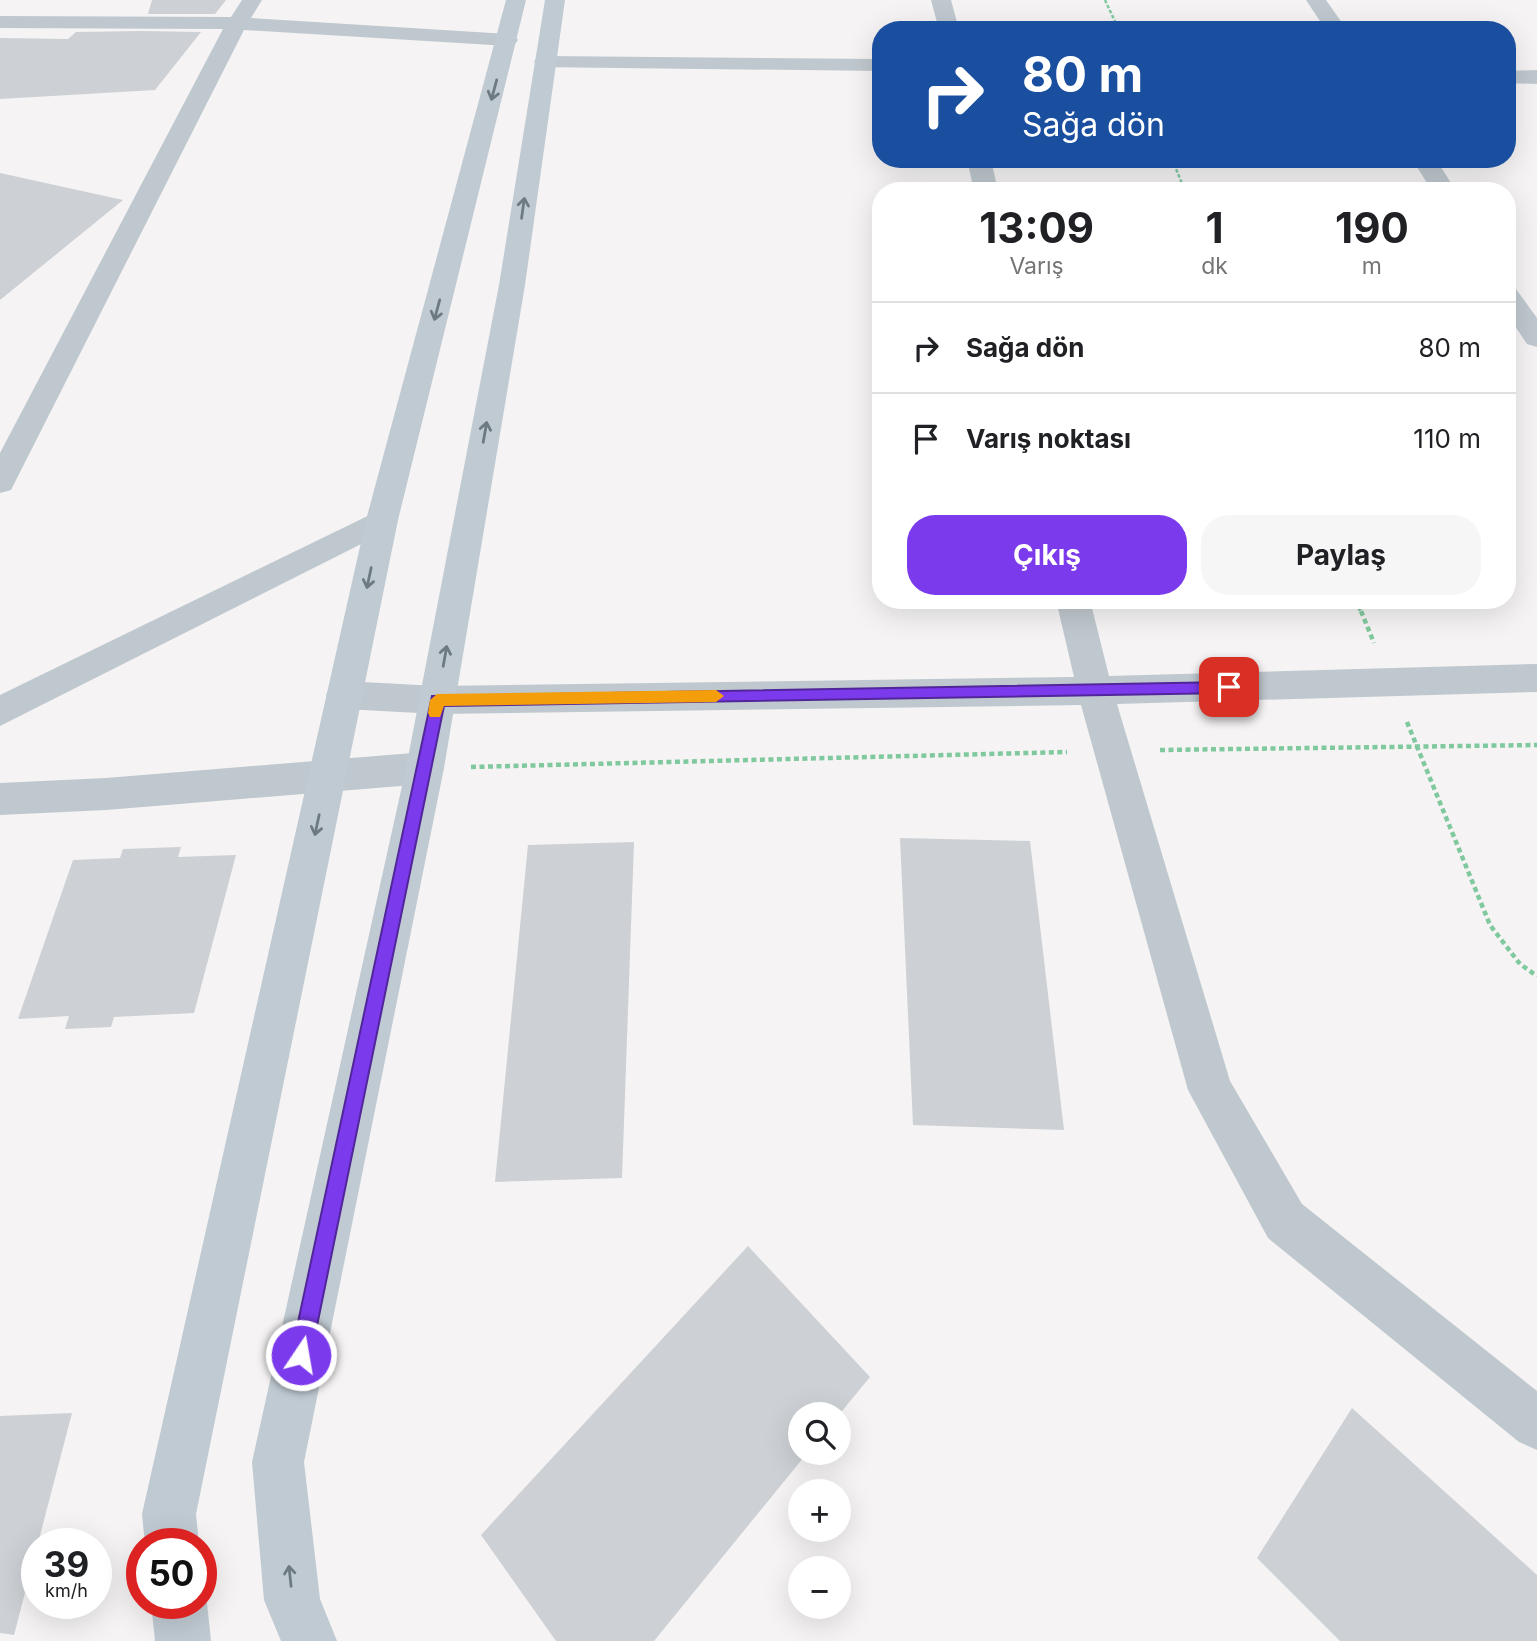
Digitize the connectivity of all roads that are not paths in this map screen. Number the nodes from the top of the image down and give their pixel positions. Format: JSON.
{"nodes":[{"id":1,"x":31,"y":0,"type":"edge"},
{"id":2,"x":252,"y":0,"type":"edge"},
{"id":3,"x":516,"y":0,"type":"edge"},
{"id":4,"x":555,"y":0,"type":"edge"},
{"id":5,"x":941,"y":0,"type":"edge"},
{"id":6,"x":1316,"y":0,"type":"edge"},
{"id":7,"x":947,"y":21,"type":"edge"},
{"id":8,"x":1331,"y":21,"type":"edge"},
{"id":9,"x":7,"y":22,"type":"edge"},
{"id":10,"x":237,"y":23,"type":"junction"},
{"id":11,"x":508,"y":40,"type":"junction"},
{"id":12,"x":545,"y":62,"type":"junction"},
{"id":13,"x":872,"y":65,"type":"edge"},
{"id":14,"x":1516,"y":77,"type":"edge"},
{"id":15,"x":1537,"y":77,"type":"edge"},
{"id":16,"x":1516,"y":306,"type":"edge"},
{"id":17,"x":1534,"y":329,"type":"edge"},
{"id":18,"x":0,"y":482,"type":"edge"},
{"id":19,"x":382,"y":520,"type":"junction"},
{"id":20,"x":1075,"y":609,"type":"edge"},
{"id":21,"x":1537,"y":678,"type":"edge"},
{"id":22,"x":1094,"y":691,"type":"junction"},
{"id":23,"x":344,"y":695,"type":"junction"},
{"id":24,"x":437,"y":700,"type":"junction"},
{"id":25,"x":0,"y":712,"type":"edge"},
{"id":26,"x":425,"y":768,"type":"junction"},
{"id":27,"x":328,"y":772,"type":"junction"},
{"id":28,"x":0,"y":799,"type":"edge"},
{"id":29,"x":1537,"y":1423,"type":"edge"},
{"id":30,"x":170,"y":1528,"type":"edge"},
{"id":31,"x":181,"y":1619,"type":"edge"},
{"id":32,"x":183,"y":1641,"type":"edge"},
{"id":33,"x":309,"y":1641,"type":"edge"}],
"edges":[{"from":1,"to":9,"type":"street"},
{"from":2,"to":10,"type":"street"},
{"from":3,"to":11,"type":"main road"},
{"from":4,"to":12,"type":"main road"},
{"from":5,"to":7,"type":"street"},
{"from":6,"to":8,"type":"street"},
{"from":9,"to":10,"type":"street"},
{"from":10,"to":11,"type":"street"},
{"from":10,"to":18,"type":"street"},
{"from":11,"to":19,"type":"main road","one_way":true},
{"from":12,"to":13,"type":"street"},
{"from":24,"to":12,"type":"main road","one_way":true},
{"from":14,"to":15,"type":"street"},
{"from":16,"to":17,"type":"street"},
{"from":19,"to":23,"type":"main road","one_way":true},
{"from":19,"to":25,"type":"street"},
{"from":20,"to":22,"type":"street"},
{"from":21,"to":22,"type":"street"},
{"from":22,"to":24,"type":"street"},
{"from":22,"to":29,"type":"street"},
{"from":23,"to":24,"type":"street"},
{"from":23,"to":27,"type":"main road"},
{"from":24,"to":26,"type":"main road"},
{"from":26,"to":27,"type":"street"},
{"from":33,"to":26,"type":"main road","one_way":true},
{"from":27,"to":28,"type":"street"},
{"from":27,"to":30,"type":"main road","one_way":true},
{"from":31,"to":32,"type":"main road"}]}
